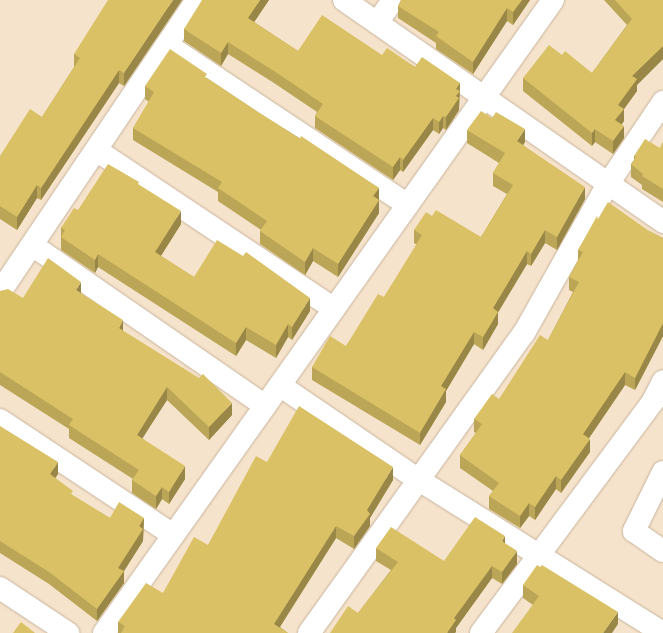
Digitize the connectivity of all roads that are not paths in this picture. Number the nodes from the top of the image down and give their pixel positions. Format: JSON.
{"nodes":[{"id":1,"x":197,"y":0,"type":"edge"},
{"id":2,"x":344,"y":0,"type":"edge"},
{"id":3,"x":394,"y":0,"type":"edge"},
{"id":4,"x":553,"y":0,"type":"edge"},
{"id":5,"x":377,"y":23,"type":"junction"},
{"id":6,"x":167,"y":45,"type":"junction"},
{"id":7,"x":484,"y":98,"type":"junction"},
{"id":8,"x":663,"y":102,"type":"edge"},
{"id":9,"x":96,"y":150,"type":"junction"},
{"id":10,"x":608,"y":184,"type":"junction"},
{"id":11,"x":408,"y":205,"type":"junction"},
{"id":12,"x":663,"y":222,"type":"edge"},
{"id":13,"x":32,"y":245,"type":"junction"},
{"id":14,"x":7,"y":267,"type":"edge"},
{"id":15,"x":0,"y":292,"type":"edge"},
{"id":16,"x":334,"y":309,"type":"junction"},
{"id":17,"x":663,"y":381,"type":"edge"},
{"id":18,"x":281,"y":386,"type":"junction"},
{"id":19,"x":265,"y":406,"type":"junction"},
{"id":20,"x":0,"y":420,"type":"edge"},
{"id":21,"x":663,"y":472,"type":"edge"},
{"id":22,"x":419,"y":480,"type":"junction"},
{"id":23,"x":173,"y":535,"type":"junction"},
{"id":24,"x":663,"y":551,"type":"edge"},
{"id":25,"x":540,"y":554,"type":"junction"},
{"id":26,"x":0,"y":588,"type":"edge"},
{"id":27,"x":655,"y":631,"type":"edge"},
{"id":28,"x":68,"y":633,"type":"edge"},
{"id":29,"x":104,"y":633,"type":"edge"},
{"id":30,"x":309,"y":633,"type":"edge"},
{"id":31,"x":481,"y":633,"type":"edge"}],
"edges":[{"from":1,"to":6,"type":"street"},
{"from":2,"to":5,"type":"street"},
{"from":3,"to":5,"type":"street"},
{"from":4,"to":7,"type":"street"},
{"from":5,"to":7,"type":"street"},
{"from":6,"to":9,"type":"street"},
{"from":6,"to":11,"type":"street"},
{"from":7,"to":10,"type":"street"},
{"from":7,"to":11,"type":"street"},
{"from":8,"to":10,"type":"street"},
{"from":9,"to":13,"type":"street"},
{"from":9,"to":16,"type":"street"},
{"from":10,"to":12,"type":"street"},
{"from":10,"to":22,"type":"street"},
{"from":11,"to":16,"type":"street"},
{"from":13,"to":14,"type":"street"},
{"from":13,"to":19,"type":"street"},
{"from":14,"to":15,"type":"street"},
{"from":16,"to":18,"type":"street"},
{"from":17,"to":25,"type":"street"},
{"from":18,"to":19,"type":"street"},
{"from":18,"to":22,"type":"street"},
{"from":19,"to":23,"type":"street"},
{"from":20,"to":23,"type":"street"},
{"from":21,"to":24,"type":"street"},
{"from":22,"to":25,"type":"street"},
{"from":22,"to":30,"type":"street"},
{"from":23,"to":29,"type":"street"},
{"from":25,"to":27,"type":"street"},
{"from":25,"to":31,"type":"street"},
{"from":26,"to":28,"type":"street"}]}
